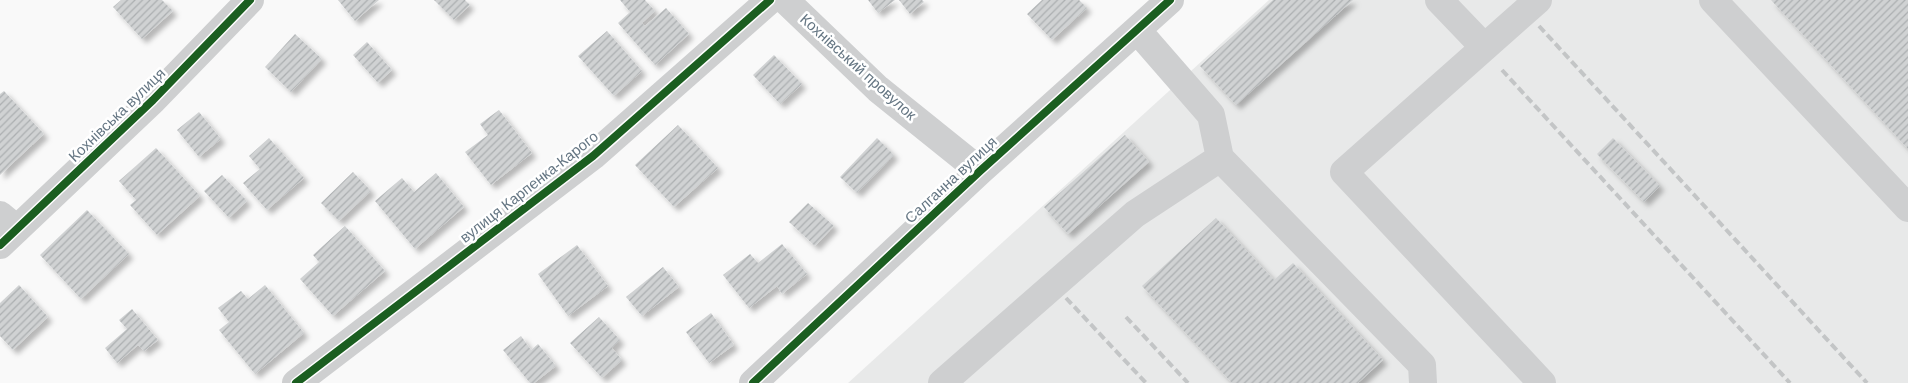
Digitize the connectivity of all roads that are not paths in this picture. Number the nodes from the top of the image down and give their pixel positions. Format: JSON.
{"nodes":[{"id":1,"x":250,"y":0,"type":"edge"},
{"id":2,"x":770,"y":0,"type":"edge"},
{"id":3,"x":784,"y":0,"type":"edge"},
{"id":4,"x":1170,"y":0,"type":"edge"},
{"id":5,"x":1440,"y":0,"type":"edge"},
{"id":6,"x":1538,"y":0,"type":"edge"},
{"id":7,"x":1713,"y":0,"type":"edge"},
{"id":8,"x":1137,"y":30,"type":"junction"},
{"id":9,"x":1484,"y":47,"type":"junction"},
{"id":10,"x":1220,"y":158,"type":"junction"},
{"id":11,"x":980,"y":171,"type":"junction"},
{"id":12,"x":1908,"y":208,"type":"edge"},
{"id":13,"x":6,"y":230,"type":"edge"},
{"id":14,"x":296,"y":383,"type":"edge"},
{"id":15,"x":753,"y":383,"type":"edge"},
{"id":16,"x":942,"y":383,"type":"edge"},
{"id":17,"x":1423,"y":383,"type":"edge"},
{"id":18,"x":1542,"y":383,"type":"edge"}],
"edges":[{"from":1,"to":13,"type":"street","name":"Кохнівська вулиця"},
{"from":2,"to":14,"type":"street","name":"вулиця Карпенка-Карого"},
{"from":3,"to":11,"type":"street","name":"Кохнівський провулок"},
{"from":4,"to":8,"type":"street","name":"Салганна вулиця"},
{"from":5,"to":9,"type":"street"},
{"from":6,"to":9,"type":"street"},
{"from":7,"to":12,"type":"street"},
{"from":8,"to":10,"type":"street"},
{"from":8,"to":11,"type":"street","name":"Салганна вулиця"},
{"from":9,"to":18,"type":"street"},
{"from":10,"to":16,"type":"street"},
{"from":10,"to":17,"type":"street"},
{"from":11,"to":15,"type":"street","name":"Салганна вулиця"}]}
